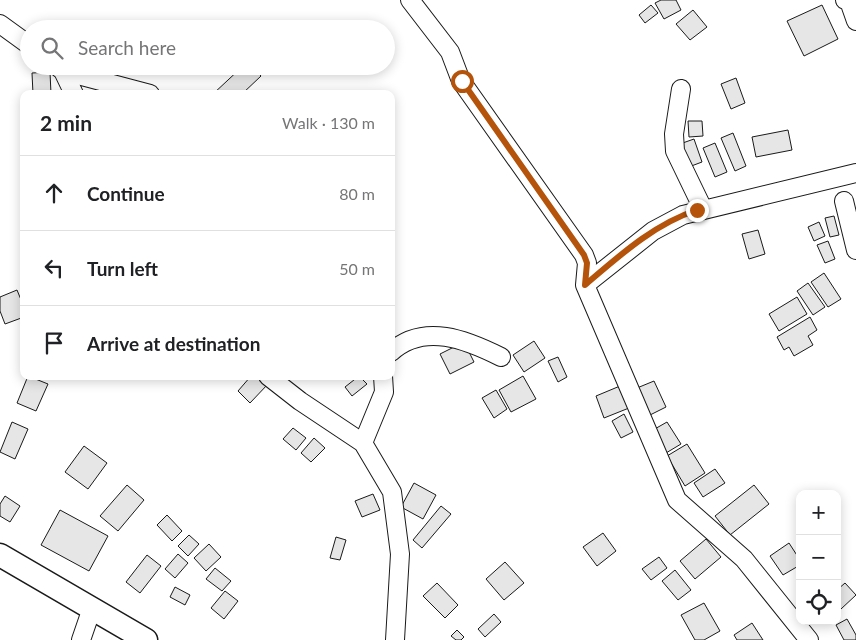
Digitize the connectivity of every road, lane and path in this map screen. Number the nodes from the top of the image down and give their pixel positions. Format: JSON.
{"nodes":[{"id":1,"x":410,"y":0,"type":"edge"},
{"id":2,"x":847,"y":0,"type":"edge"},
{"id":3,"x":856,"y":21,"type":"edge"},
{"id":4,"x":0,"y":24,"type":"edge"},
{"id":5,"x":20,"y":38,"type":"edge"},
{"id":6,"x":64,"y":75,"type":"edge"},
{"id":7,"x":84,"y":75,"type":"edge"},
{"id":8,"x":72,"y":90,"type":"edge"},
{"id":9,"x":136,"y":90,"type":"edge"},
{"id":10,"x":681,"y":90,"type":"dead end"},
{"id":11,"x":856,"y":173,"type":"edge"},
{"id":12,"x":844,"y":201,"type":"dead end"},
{"id":13,"x":703,"y":209,"type":"junction"},
{"id":14,"x":856,"y":250,"type":"edge"},
{"id":15,"x":585,"y":285,"type":"junction"},
{"id":16,"x":395,"y":350,"type":"edge"},
{"id":17,"x":501,"y":357,"type":"dead end"},
{"id":18,"x":273,"y":380,"type":"edge"},
{"id":19,"x":383,"y":380,"type":"edge"},
{"id":20,"x":363,"y":443,"type":"junction"},
{"id":21,"x":0,"y":554,"type":"edge"},
{"id":22,"x":92,"y":608,"type":"junction"},
{"id":23,"x":81,"y":640,"type":"edge"},
{"id":24,"x":146,"y":640,"type":"edge"},
{"id":25,"x":395,"y":640,"type":"edge"},
{"id":26,"x":810,"y":640,"type":"edge"}],
"edges":[{"from":1,"to":15,"type":"street"},
{"from":2,"to":3,"type":"street"},
{"from":4,"to":5,"type":"street"},
{"from":6,"to":8,"type":"street"},
{"from":7,"to":9,"type":"street"},
{"from":10,"to":13,"type":"street"},
{"from":11,"to":13,"type":"street"},
{"from":12,"to":14,"type":"street"},
{"from":13,"to":15,"type":"street"},
{"from":15,"to":26,"type":"street"},
{"from":16,"to":17,"type":"street"},
{"from":18,"to":20,"type":"street"},
{"from":19,"to":20,"type":"street"},
{"from":20,"to":25,"type":"street"},
{"from":21,"to":22,"type":"street"},
{"from":22,"to":23,"type":"street"},
{"from":22,"to":24,"type":"street"}]}
